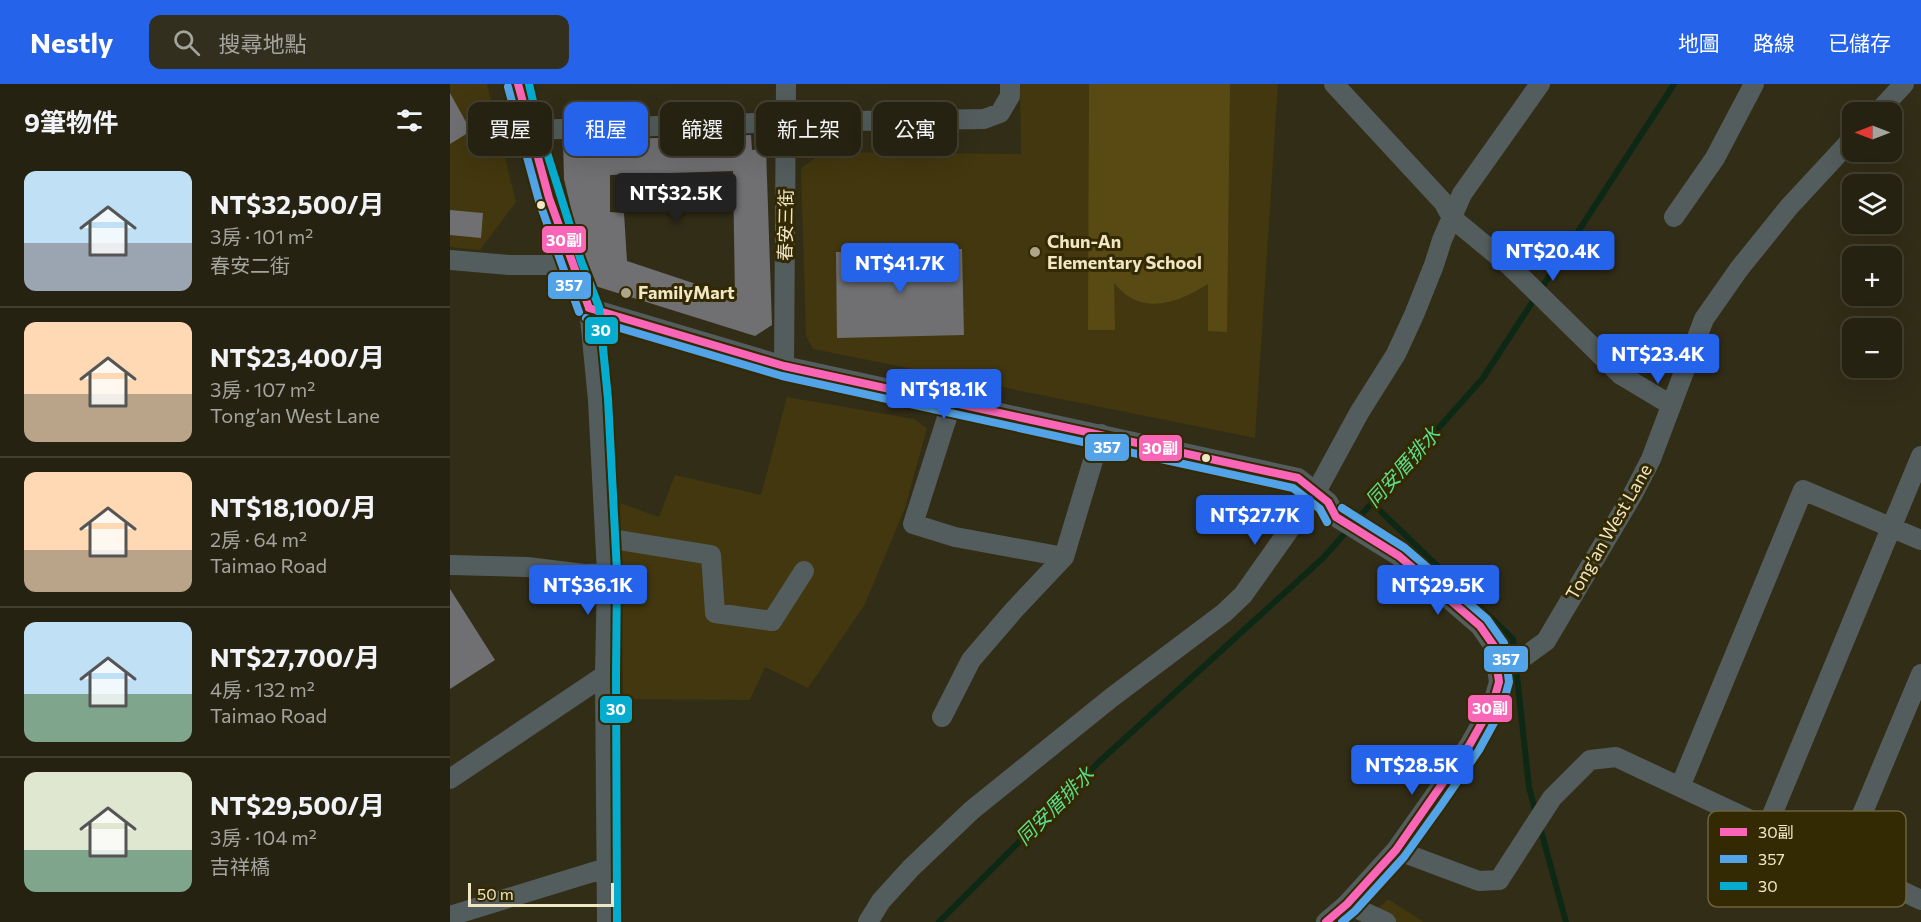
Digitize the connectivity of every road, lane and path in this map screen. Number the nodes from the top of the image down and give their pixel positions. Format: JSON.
{"nodes":[{"id":1,"x":518,"y":84,"type":"edge"},
{"id":2,"x":786,"y":84,"type":"edge"},
{"id":3,"x":1010,"y":84,"type":"edge"},
{"id":4,"x":1540,"y":84,"type":"edge"},
{"id":5,"x":1754,"y":84,"type":"edge"},
{"id":6,"x":1904,"y":84,"type":"edge"},
{"id":7,"x":1335,"y":85,"type":"edge"},
{"id":8,"x":522,"y":102,"type":"edge"},
{"id":9,"x":786,"y":102,"type":"edge"},
{"id":10,"x":1887,"y":102,"type":"edge"},
{"id":11,"x":861,"y":121,"type":"edge"},
{"id":12,"x":756,"y":123,"type":"edge"},
{"id":13,"x":552,"y":129,"type":"edge"},
{"id":14,"x":1842,"y":151,"type":"edge"},
{"id":15,"x":537,"y":156,"type":"edge"},
{"id":16,"x":787,"y":156,"type":"edge"},
{"id":17,"x":1448,"y":210,"type":"junction"},
{"id":18,"x":1674,"y":217,"type":"dead end"},
{"id":19,"x":450,"y":260,"type":"edge"},
{"id":20,"x":571,"y":265,"type":"junction"},
{"id":21,"x":589,"y":308,"type":"junction"},
{"id":22,"x":784,"y":366,"type":"junction"},
{"id":23,"x":952,"y":402,"type":"junction"},
{"id":24,"x":1671,"y":405,"type":"junction"},
{"id":25,"x":1101,"y":434,"type":"junction"},
{"id":26,"x":1921,"y":456,"type":"edge"},
{"id":27,"x":1317,"y":492,"type":"junction"},
{"id":28,"x":1891,"y":528,"type":"junction"},
{"id":29,"x":606,"y":538,"type":"junction"},
{"id":30,"x":1921,"y":540,"type":"edge"},
{"id":31,"x":1064,"y":557,"type":"junction"},
{"id":32,"x":450,"y":566,"type":"edge"},
{"id":33,"x":804,"y":571,"type":"dead end"},
{"id":34,"x":608,"y":573,"type":"junction"},
{"id":35,"x":1498,"y":665,"type":"junction"},
{"id":36,"x":1921,"y":674,"type":"edge"},
{"id":37,"x":605,"y":675,"type":"junction"},
{"id":38,"x":942,"y":717,"type":"dead end"},
{"id":39,"x":450,"y":779,"type":"edge"},
{"id":40,"x":1680,"y":787,"type":"junction"},
{"id":41,"x":1732,"y":811,"type":"edge"},
{"id":42,"x":1774,"y":811,"type":"edge"},
{"id":43,"x":1863,"y":811,"type":"edge"},
{"id":44,"x":1396,"y":849,"type":"junction"},
{"id":45,"x":606,"y":868,"type":"junction"},
{"id":46,"x":1906,"y":893,"type":"edge"},
{"id":47,"x":1921,"y":900,"type":"edge"},
{"id":48,"x":1347,"y":904,"type":"junction"},
{"id":49,"x":450,"y":916,"type":"edge"},
{"id":50,"x":607,"y":922,"type":"edge"},
{"id":51,"x":868,"y":922,"type":"edge"},
{"id":52,"x":1326,"y":922,"type":"edge"},
{"id":53,"x":1386,"y":922,"type":"edge"}],
"edges":[{"from":1,"to":8,"type":"street"},
{"from":2,"to":9,"type":"street","name":"春安三街"},
{"from":3,"to":11,"type":"street"},
{"from":4,"to":17,"type":"street"},
{"from":5,"to":18,"type":"street"},
{"from":6,"to":10,"type":"street"},
{"from":7,"to":17,"type":"street"},
{"from":12,"to":13,"type":"street"},
{"from":14,"to":24,"type":"street","name":"Tong’an West Lane"},
{"from":15,"to":20,"type":"street"},
{"from":16,"to":22,"type":"street","name":"春安三街"},
{"from":17,"to":24,"type":"street"},
{"from":17,"to":27,"type":"street"},
{"from":19,"to":20,"type":"street"},
{"from":20,"to":21,"type":"street"},
{"from":21,"to":22,"type":"street"},
{"from":21,"to":29,"type":"street"},
{"from":22,"to":23,"type":"street"},
{"from":23,"to":25,"type":"street"},
{"from":23,"to":31,"type":"street"},
{"from":24,"to":35,"type":"street","name":"Tong’an West Lane"},
{"from":25,"to":27,"type":"street"},
{"from":25,"to":31,"type":"street"},
{"from":26,"to":28,"type":"street"},
{"from":27,"to":35,"type":"street"},
{"from":27,"to":51,"type":"street"},
{"from":28,"to":30,"type":"street"},
{"from":28,"to":40,"type":"street"},
{"from":28,"to":42,"type":"street"},
{"from":29,"to":33,"type":"street"},
{"from":29,"to":34,"type":"street"},
{"from":31,"to":38,"type":"street"},
{"from":32,"to":34,"type":"street"},
{"from":34,"to":37,"type":"street"},
{"from":35,"to":44,"type":"street"},
{"from":36,"to":43,"type":"street"},
{"from":37,"to":39,"type":"street"},
{"from":37,"to":45,"type":"street"},
{"from":40,"to":41,"type":"street"},
{"from":40,"to":44,"type":"street"},
{"from":44,"to":48,"type":"street"},
{"from":45,"to":49,"type":"street"},
{"from":45,"to":50,"type":"street"},
{"from":46,"to":47,"type":"street"},
{"from":48,"to":52,"type":"street"},
{"from":48,"to":53,"type":"street"}]}
